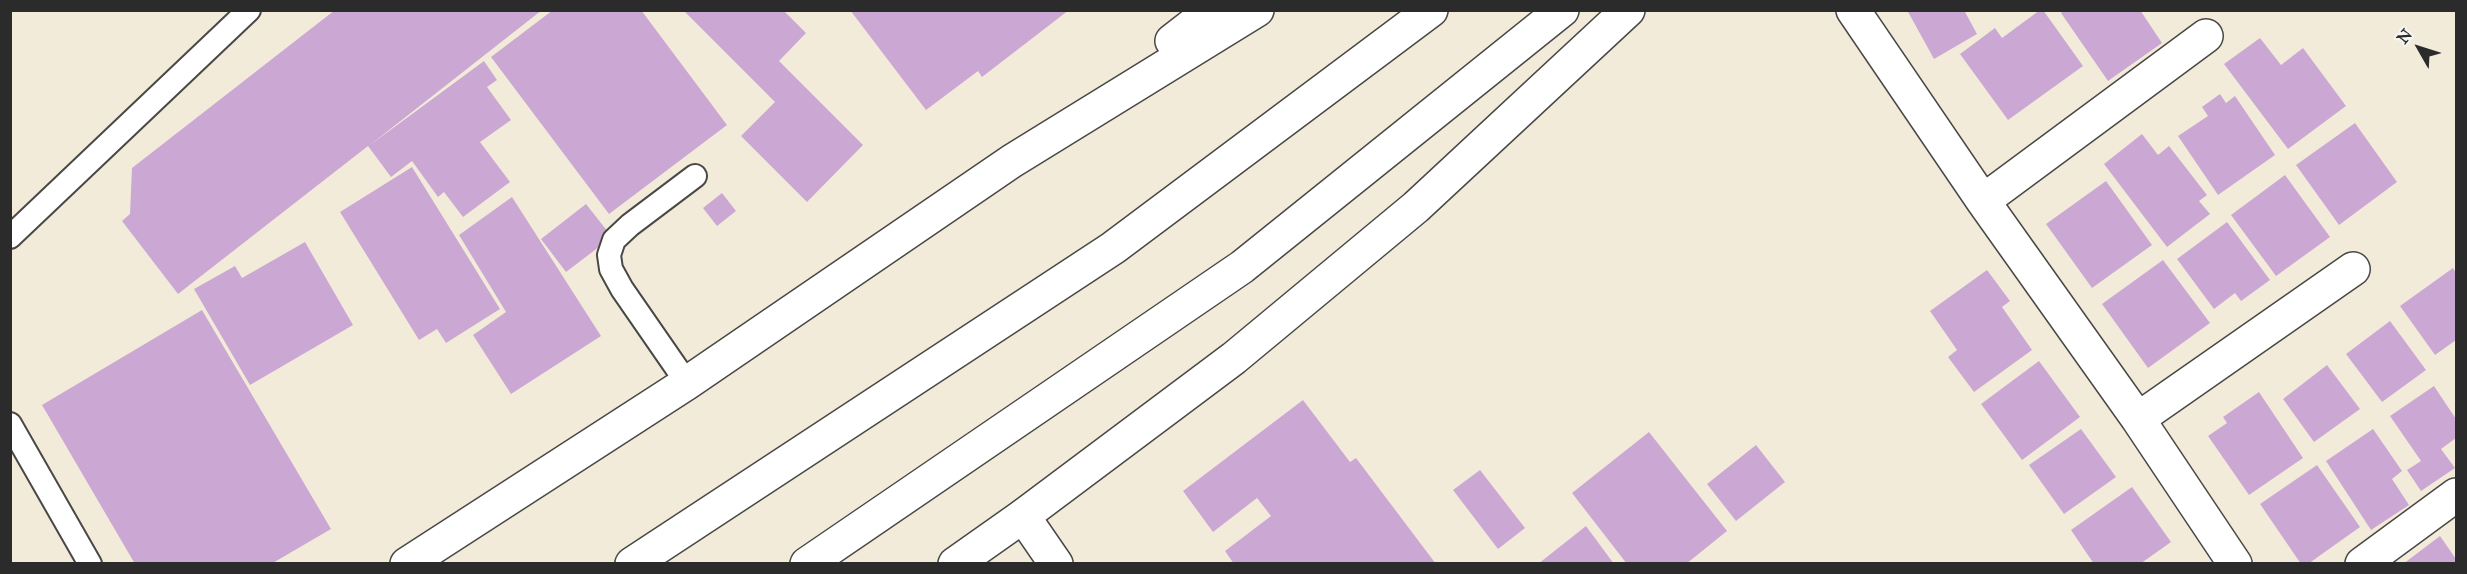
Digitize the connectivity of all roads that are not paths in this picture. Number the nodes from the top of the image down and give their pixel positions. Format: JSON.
{"nodes":[{"id":1,"x":249,"y":10,"type":"edge"},
{"id":2,"x":1212,"y":10,"type":"edge"},
{"id":3,"x":1257,"y":10,"type":"edge"},
{"id":4,"x":1431,"y":10,"type":"edge"},
{"id":5,"x":1562,"y":10,"type":"edge"},
{"id":6,"x":1628,"y":10,"type":"edge"},
{"id":7,"x":1853,"y":10,"type":"edge"},
{"id":8,"x":2206,"y":36,"type":"dead end"},
{"id":9,"x":1012,"y":161,"type":"junction"},
{"id":10,"x":695,"y":176,"type":"dead end"},
{"id":11,"x":1983,"y":201,"type":"junction"},
{"id":12,"x":10,"y":237,"type":"edge"},
{"id":13,"x":2353,"y":268,"type":"dead end"},
{"id":14,"x":687,"y":383,"type":"junction"},
{"id":15,"x":2138,"y":418,"type":"junction"},
{"id":16,"x":10,"y":424,"type":"edge"},
{"id":17,"x":2457,"y":495,"type":"edge"},
{"id":18,"x":1023,"y":516,"type":"junction"},
{"id":19,"x":90,"y":564,"type":"edge"},
{"id":20,"x":407,"y":564,"type":"edge"},
{"id":21,"x":632,"y":564,"type":"edge"},
{"id":22,"x":807,"y":564,"type":"edge"},
{"id":23,"x":955,"y":564,"type":"edge"},
{"id":24,"x":1056,"y":564,"type":"edge"},
{"id":25,"x":2235,"y":564,"type":"edge"},
{"id":26,"x":2362,"y":564,"type":"edge"}],
"edges":[{"from":1,"to":12,"type":"lane"},
{"from":2,"to":9,"type":"main road"},
{"from":3,"to":9,"type":"main road"},
{"from":4,"to":21,"type":"main road"},
{"from":5,"to":22,"type":"main road"},
{"from":6,"to":18,"type":"main road"},
{"from":7,"to":11,"type":"main road"},
{"from":8,"to":11,"type":"main road"},
{"from":9,"to":14,"type":"main road"},
{"from":10,"to":14,"type":"lane"},
{"from":11,"to":15,"type":"main road"},
{"from":13,"to":15,"type":"main road"},
{"from":14,"to":20,"type":"main road"},
{"from":15,"to":25,"type":"main road"},
{"from":16,"to":19,"type":"lane"},
{"from":17,"to":26,"type":"main road"},
{"from":18,"to":23,"type":"main road"},
{"from":18,"to":24,"type":"main road"}]}
